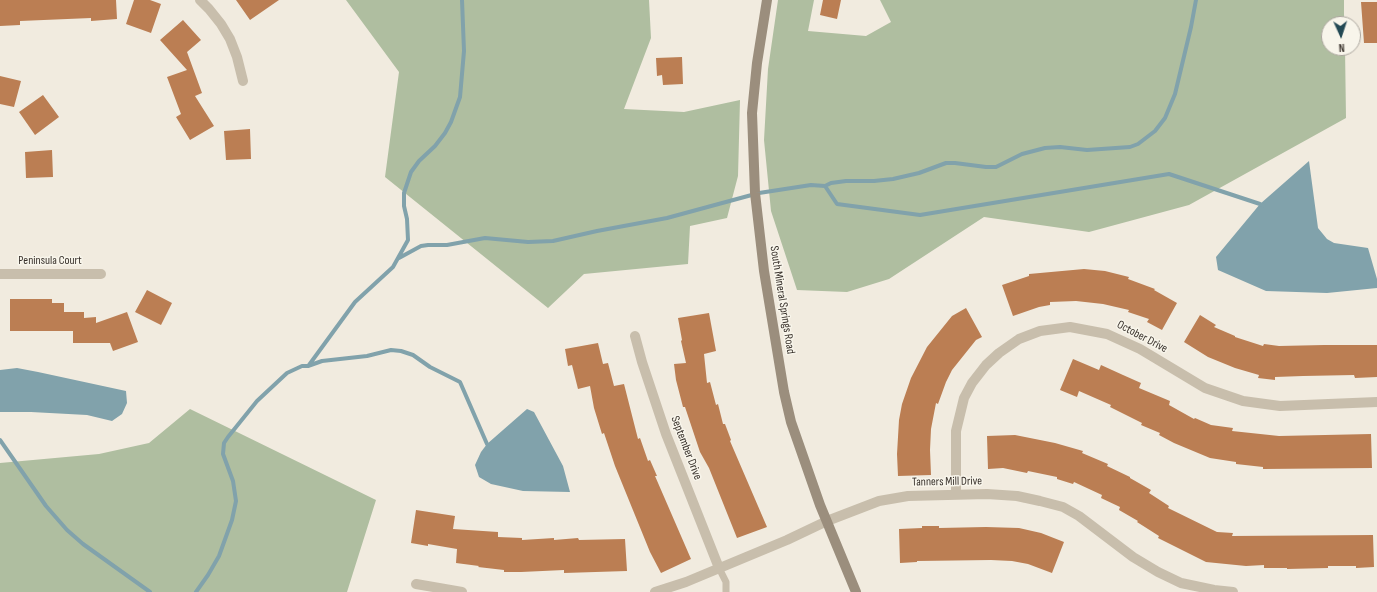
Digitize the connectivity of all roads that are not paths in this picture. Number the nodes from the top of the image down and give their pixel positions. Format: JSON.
{"nodes":[{"id":1,"x":200,"y":0,"type":"edge"},
{"id":2,"x":767,"y":0,"type":"edge"},
{"id":3,"x":243,"y":82,"type":"dead end"},
{"id":4,"x":0,"y":274,"type":"edge"},
{"id":5,"x":100,"y":274,"type":"dead end"},
{"id":6,"x":635,"y":336,"type":"dead end"},
{"id":7,"x":1377,"y":402,"type":"edge"},
{"id":8,"x":956,"y":495,"type":"junction"},
{"id":9,"x":827,"y":521,"type":"junction"},
{"id":10,"x":719,"y":568,"type":"junction"},
{"id":11,"x":416,"y":584,"type":"dead end"},
{"id":12,"x":462,"y":592,"type":"edge"},
{"id":13,"x":655,"y":592,"type":"edge"},
{"id":14,"x":726,"y":592,"type":"edge"},
{"id":15,"x":856,"y":592,"type":"edge"},
{"id":16,"x":1233,"y":592,"type":"edge"}],
"edges":[{"from":1,"to":3,"type":"street"},
{"from":2,"to":9,"type":"street","name":"South Mineral Springs Road"},
{"from":4,"to":5,"type":"street","name":"Peninsula Court"},
{"from":6,"to":10,"type":"street","name":"September Drive"},
{"from":7,"to":8,"type":"street","name":"October Drive"},
{"from":8,"to":9,"type":"street","name":"Tanners Mill Drive"},
{"from":8,"to":16,"type":"street","name":"Tanners Mill Drive"},
{"from":9,"to":10,"type":"street","name":"Tanners Mill Drive"},
{"from":9,"to":15,"type":"street","name":"South Mineral Springs Road"},
{"from":10,"to":13,"type":"street","name":"Tanners Mill Drive"},
{"from":10,"to":14,"type":"lane"},
{"from":11,"to":12,"type":"street"}]}
